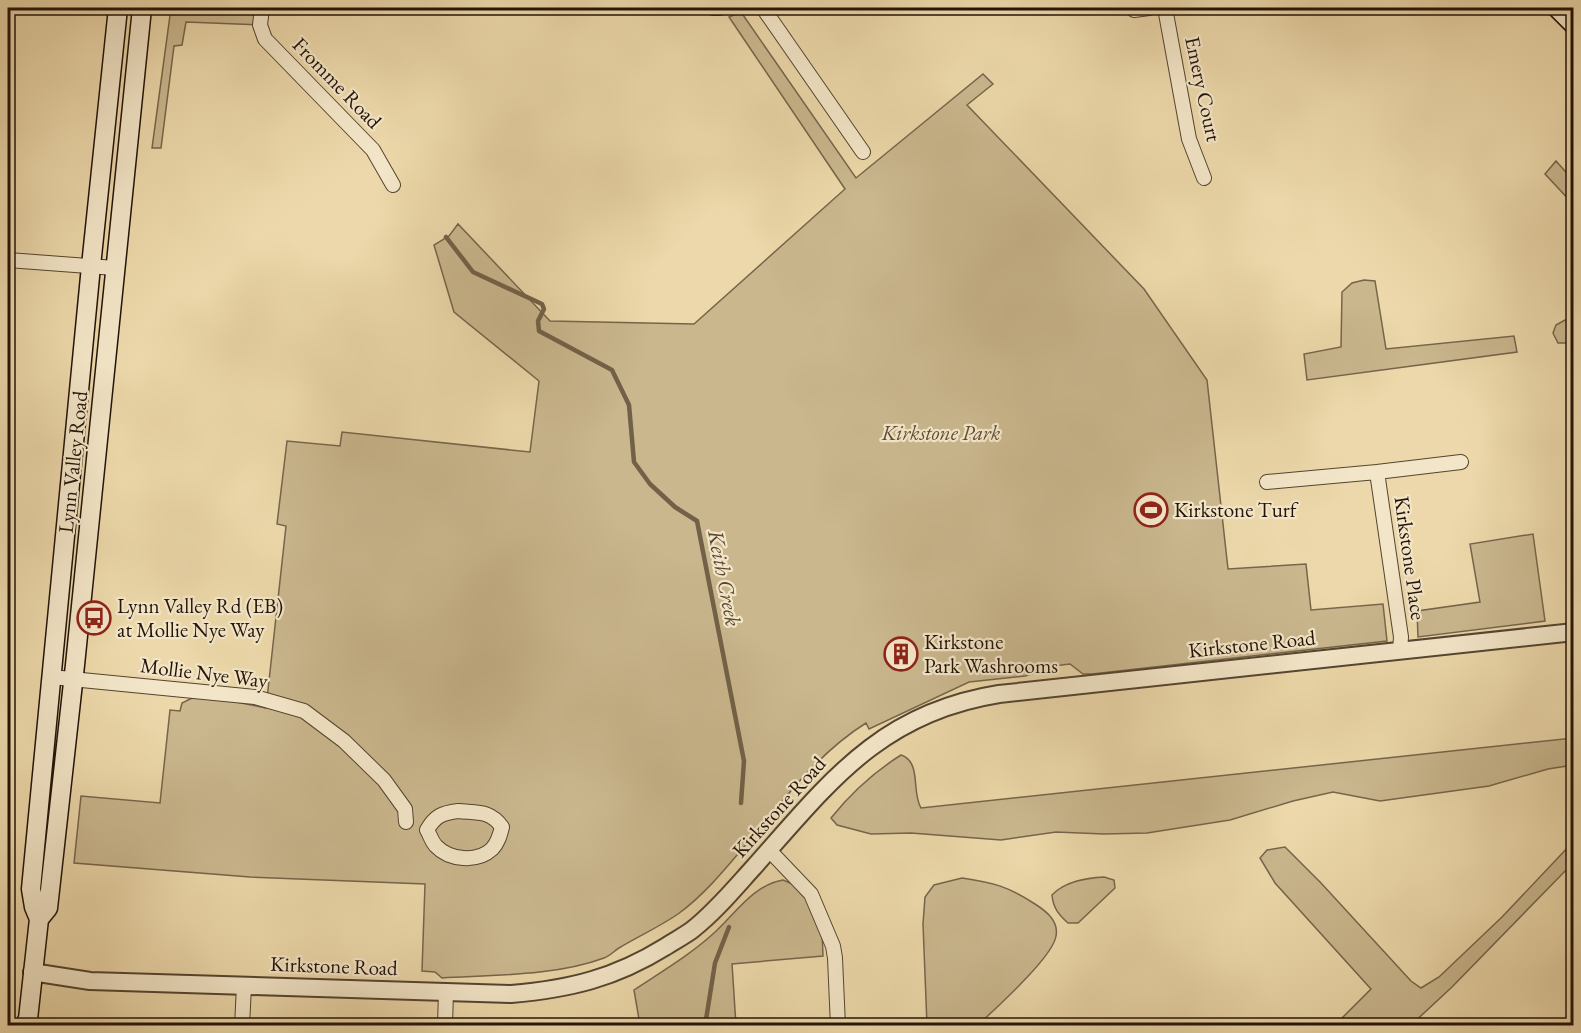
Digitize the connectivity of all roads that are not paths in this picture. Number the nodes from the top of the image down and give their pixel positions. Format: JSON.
{"nodes":[{"id":1,"x":118,"y":8,"type":"edge"},
{"id":2,"x":142,"y":8,"type":"edge"},
{"id":3,"x":262,"y":8,"type":"edge"},
{"id":4,"x":713,"y":8,"type":"edge"},
{"id":5,"x":720,"y":8,"type":"edge"},
{"id":6,"x":763,"y":8,"type":"edge"},
{"id":7,"x":1149,"y":8,"type":"edge"},
{"id":8,"x":1165,"y":8,"type":"edge"},
{"id":9,"x":1557,"y":8,"type":"edge"},
{"id":10,"x":1134,"y":10,"type":"dead end"},
{"id":11,"x":1574,"y":25,"type":"edge"},
{"id":12,"x":863,"y":152,"type":"dead end"},
{"id":13,"x":1204,"y":178,"type":"dead end"},
{"id":14,"x":393,"y":185,"type":"dead end"},
{"id":15,"x":8,"y":260,"type":"edge"},
{"id":16,"x":91,"y":266,"type":"junction"},
{"id":17,"x":115,"y":268,"type":"junction"},
{"id":18,"x":1461,"y":462,"type":"dead end"},
{"id":19,"x":1377,"y":472,"type":"junction"},
{"id":20,"x":1267,"y":482,"type":"dead end"},
{"id":21,"x":1574,"y":632,"type":"edge"},
{"id":22,"x":1400,"y":651,"type":"junction"},
{"id":23,"x":51,"y":677,"type":"junction"},
{"id":24,"x":74,"y":679,"type":"junction"},
{"id":25,"x":458,"y":811,"type":"joint"},
{"id":26,"x":406,"y":822,"type":"dead end"},
{"id":27,"x":769,"y":850,"type":"junction"},
{"id":28,"x":39,"y":919,"type":"junction"},
{"id":29,"x":32,"y":972,"type":"junction"},
{"id":30,"x":244,"y":986,"type":"junction"},
{"id":31,"x":446,"y":992,"type":"junction"},
{"id":32,"x":28,"y":1024,"type":"edge"},
{"id":33,"x":242,"y":1026,"type":"edge"},
{"id":34,"x":445,"y":1026,"type":"edge"},
{"id":35,"x":838,"y":1026,"type":"edge"}],
"edges":[{"from":1,"to":16,"type":"main road","name":"Lynn Valley Road"},
{"from":2,"to":17,"type":"main road","name":"Lynn Valley Road"},
{"from":3,"to":14,"type":"street","name":"Fromme Road"},
{"from":4,"to":5,"type":"street"},
{"from":6,"to":12,"type":"street"},
{"from":7,"to":10,"type":"street"},
{"from":8,"to":13,"type":"street","name":"Emery Court"},
{"from":9,"to":11,"type":"main road"},
{"from":15,"to":16,"type":"street"},
{"from":16,"to":17,"type":"street"},
{"from":16,"to":23,"type":"main road","name":"Lynn Valley Road"},
{"from":17,"to":24,"type":"main road","name":"Lynn Valley Road"},
{"from":18,"to":19,"type":"street","name":"Kirkstone Place"},
{"from":19,"to":20,"type":"street","name":"Kirkstone Place"},
{"from":19,"to":22,"type":"street","name":"Kirkstone Place"},
{"from":21,"to":22,"type":"street","name":"Kirkstone Road"},
{"from":22,"to":27,"type":"street","name":"Kirkstone Road"},
{"from":23,"to":24,"type":"street","name":"Mollie Nye Way"},
{"from":23,"to":28,"type":"main road","name":"Lynn Valley Road"},
{"from":24,"to":26,"type":"street","name":"Mollie Nye Way"},
{"from":24,"to":28,"type":"main road","name":"Lynn Valley Road"},
{"from":25,"to":25,"type":"street"},
{"from":27,"to":31,"type":"street","name":"Kirkstone Road"},
{"from":27,"to":35,"type":"street"},
{"from":28,"to":29,"type":"main road","name":"Lynn Valley Road"},
{"from":29,"to":30,"type":"street","name":"Kirkstone Road"},
{"from":29,"to":32,"type":"main road","name":"Lynn Valley Road"},
{"from":30,"to":31,"type":"street","name":"Kirkstone Road"},
{"from":30,"to":33,"type":"street"},
{"from":31,"to":34,"type":"street"}]}
